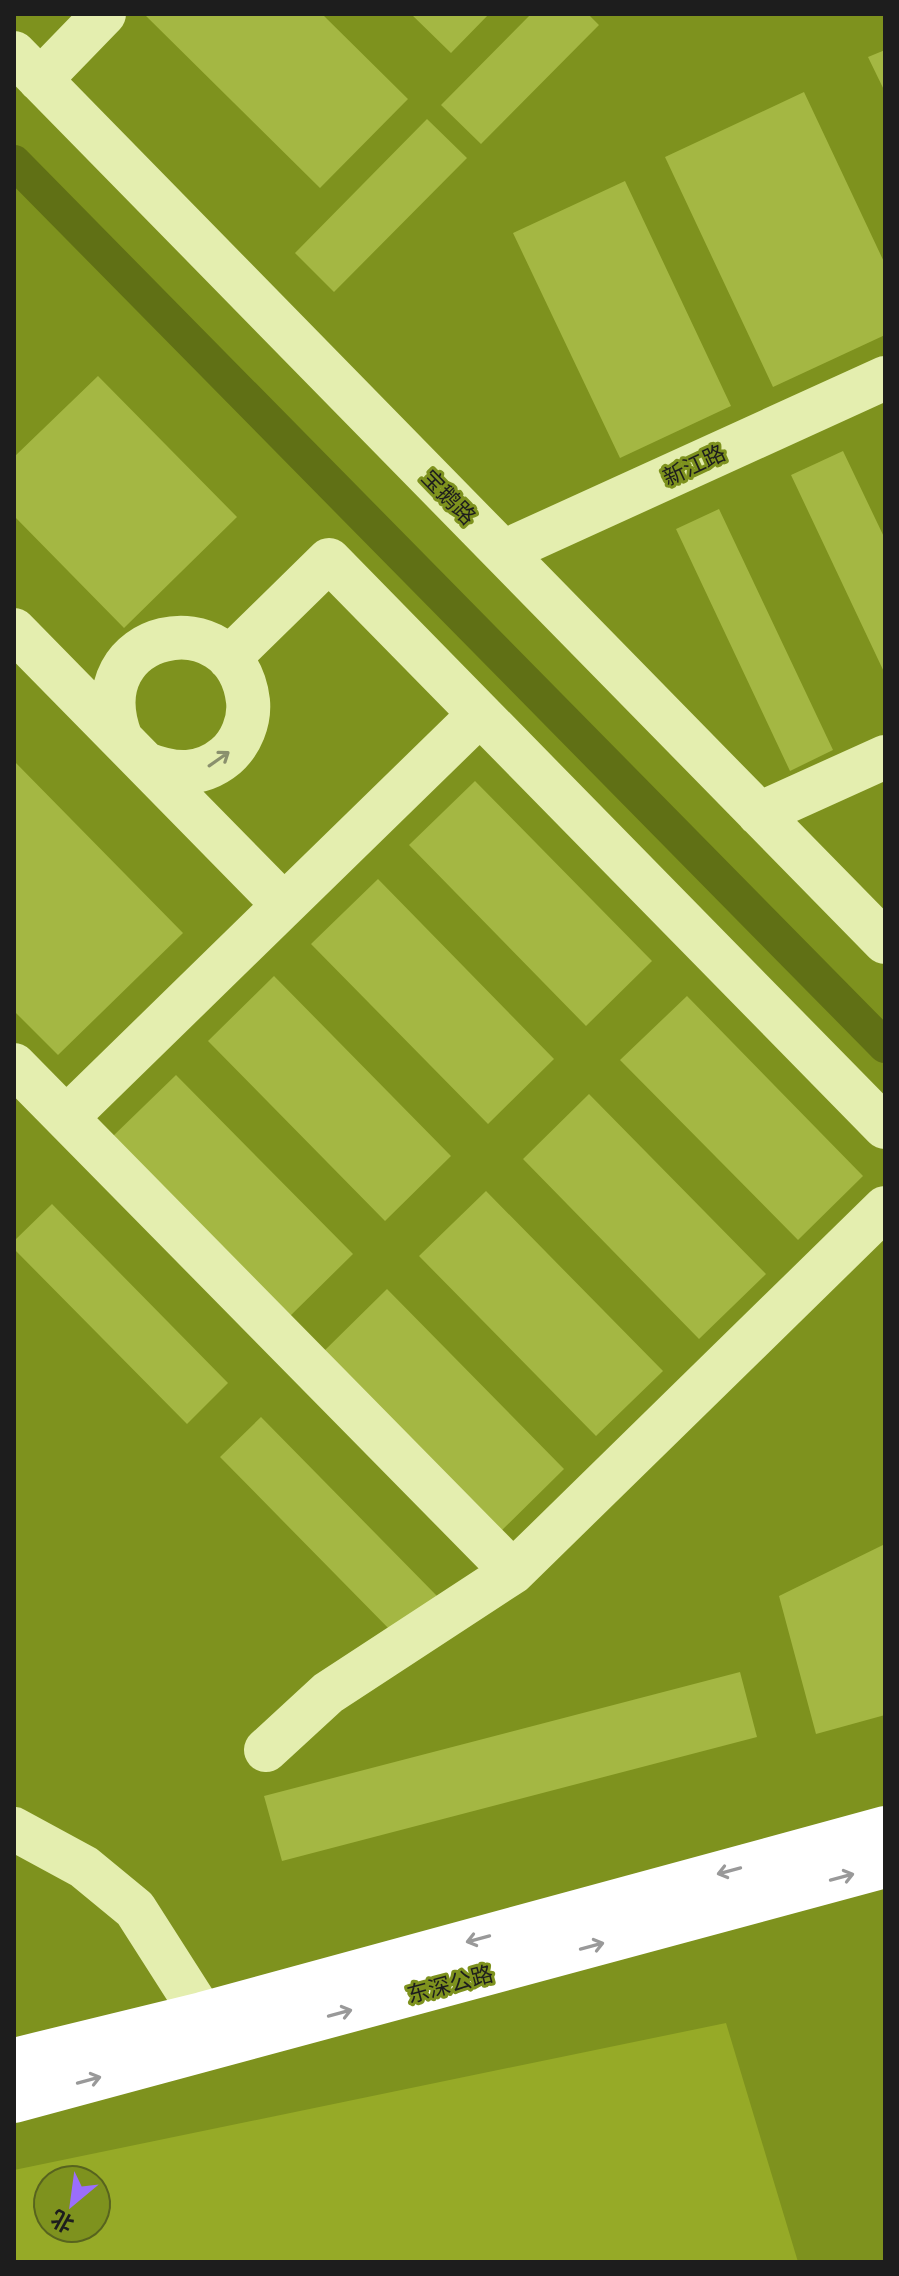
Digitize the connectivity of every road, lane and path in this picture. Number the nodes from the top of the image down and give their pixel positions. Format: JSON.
{"nodes":[{"id":1,"x":104,"y":14,"type":"edge"},
{"id":2,"x":27,"y":66,"type":"edge"},
{"id":3,"x":885,"y":378,"type":"edge"},
{"id":4,"x":503,"y":552,"type":"junction"},
{"id":5,"x":14,"y":630,"type":"edge"},
{"id":6,"x":229,"y":658,"type":"junction"},
{"id":7,"x":480,"y":714,"type":"junction"},
{"id":8,"x":133,"y":751,"type":"junction"},
{"id":9,"x":885,"y":757,"type":"edge"},
{"id":10,"x":759,"y":814,"type":"junction"},
{"id":11,"x":284,"y":905,"type":"junction"},
{"id":12,"x":885,"y":942,"type":"edge"},
{"id":13,"x":14,"y":1065,"type":"edge"},
{"id":14,"x":66,"y":1118,"type":"junction"},
{"id":15,"x":885,"y":1127,"type":"edge"},
{"id":16,"x":885,"y":1208,"type":"edge"},
{"id":17,"x":513,"y":1572,"type":"junction"},
{"id":18,"x":266,"y":1750,"type":"dead end"},
{"id":19,"x":885,"y":1828,"type":"edge"},
{"id":20,"x":14,"y":1829,"type":"edge"},
{"id":21,"x":885,"y":1866,"type":"edge"},
{"id":22,"x":202,"y":2014,"type":"junction"},
{"id":23,"x":14,"y":2060,"type":"edge"},
{"id":24,"x":14,"y":2101,"type":"edge"}],
"edges":[{"from":1,"to":2,"type":"lane"},
{"from":2,"to":4,"type":"lane","name":"宝鹅路"},
{"from":3,"to":4,"type":"lane","name":"新江路"},
{"from":4,"to":10,"type":"lane","name":"宝鹅路"},
{"from":5,"to":8,"type":"lane"},
{"from":6,"to":7,"type":"lane"},
{"from":8,"to":6,"type":"lane","one_way":true},
{"from":6,"to":8,"type":"lane"},
{"from":7,"to":11,"type":"lane"},
{"from":7,"to":15,"type":"lane"},
{"from":8,"to":11,"type":"lane"},
{"from":9,"to":10,"type":"lane"},
{"from":10,"to":12,"type":"lane","name":"宝鹅路"},
{"from":11,"to":14,"type":"lane"},
{"from":13,"to":14,"type":"lane"},
{"from":14,"to":17,"type":"lane"},
{"from":16,"to":17,"type":"lane"},
{"from":17,"to":18,"type":"lane"},
{"from":19,"to":22,"type":"highway","name":"东深公路","one_way":true},
{"from":20,"to":22,"type":"lane"},
{"from":24,"to":21,"type":"highway","name":"东深公路","one_way":true},
{"from":22,"to":23,"type":"highway","name":"东深公路"}]}
